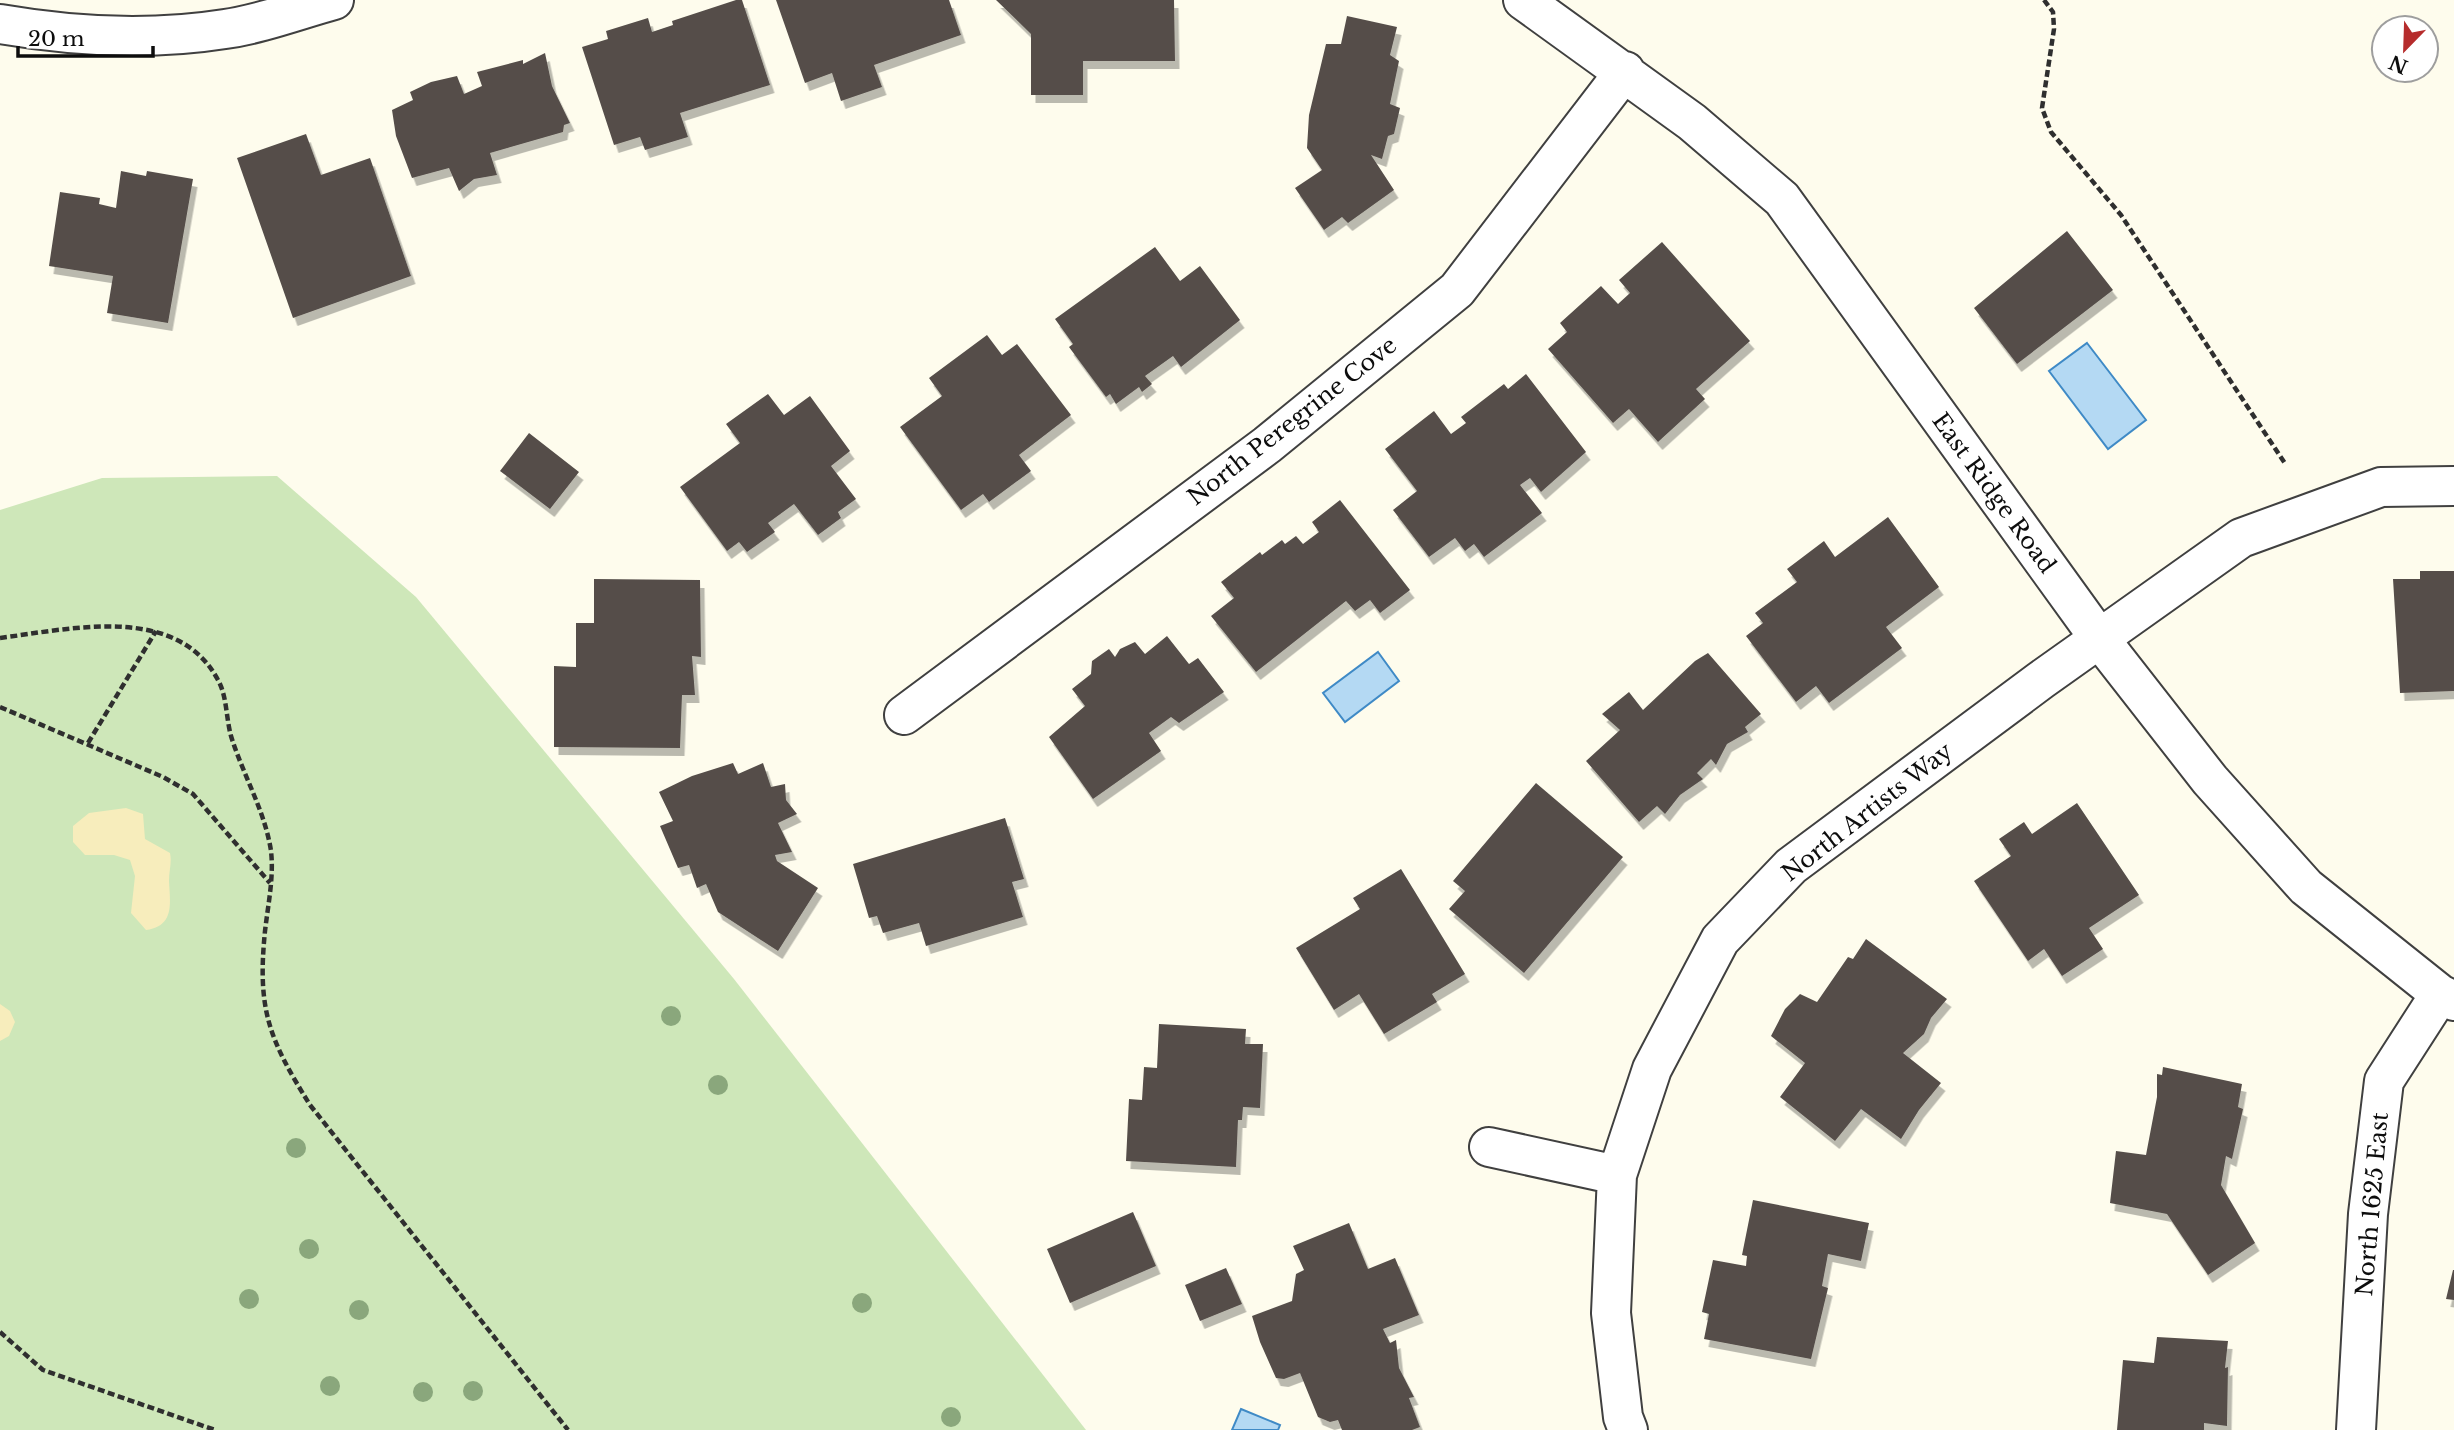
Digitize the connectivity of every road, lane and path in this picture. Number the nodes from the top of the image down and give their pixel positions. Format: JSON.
{"nodes":[{"id":1,"x":334,"y":0,"type":"edge"},
{"id":2,"x":1523,"y":0,"type":"edge"},
{"id":3,"x":2044,"y":0,"type":"edge"},
{"id":4,"x":0,"y":24,"type":"edge"},
{"id":5,"x":1625,"y":71,"type":"junction"},
{"id":6,"x":2286,"y":465,"type":"dead end"},
{"id":7,"x":2454,"y":486,"type":"edge"},
{"id":8,"x":156,"y":631,"type":"junction"},
{"id":9,"x":0,"y":638,"type":"edge"},
{"id":10,"x":2099,"y":638,"type":"junction"},
{"id":11,"x":0,"y":707,"type":"edge"},
{"id":12,"x":905,"y":715,"type":"dead end"},
{"id":13,"x":88,"y":743,"type":"junction"},
{"id":14,"x":270,"y":884,"type":"junction"},
{"id":15,"x":2447,"y":998,"type":"edge"},
{"id":16,"x":1489,"y":1146,"type":"dead end"},
{"id":17,"x":1617,"y":1175,"type":"junction"},
{"id":18,"x":0,"y":1332,"type":"edge"},
{"id":19,"x":215,"y":1430,"type":"edge"},
{"id":20,"x":568,"y":1430,"type":"edge"},
{"id":21,"x":1628,"y":1430,"type":"edge"},
{"id":22,"x":2356,"y":1430,"type":"edge"}],
"edges":[{"from":1,"to":4,"type":"street"},
{"from":2,"to":5,"type":"street","name":"East Ridge Road"},
{"from":3,"to":6,"type":"path"},
{"from":5,"to":10,"type":"street","name":"East Ridge Road"},
{"from":5,"to":12,"type":"street","name":"North Peregrine Cove"},
{"from":7,"to":10,"type":"street","name":"North Artists Way"},
{"from":8,"to":9,"type":"path"},
{"from":8,"to":13,"type":"path"},
{"from":8,"to":14,"type":"path"},
{"from":10,"to":15,"type":"street","name":"East Ridge Road"},
{"from":10,"to":17,"type":"street","name":"North Artists Way"},
{"from":11,"to":13,"type":"path"},
{"from":13,"to":14,"type":"path"},
{"from":14,"to":20,"type":"path"},
{"from":15,"to":22,"type":"street","name":"North 1625 East"},
{"from":16,"to":17,"type":"street"},
{"from":17,"to":21,"type":"street","name":"North Artists Way"},
{"from":18,"to":19,"type":"path"}]}
